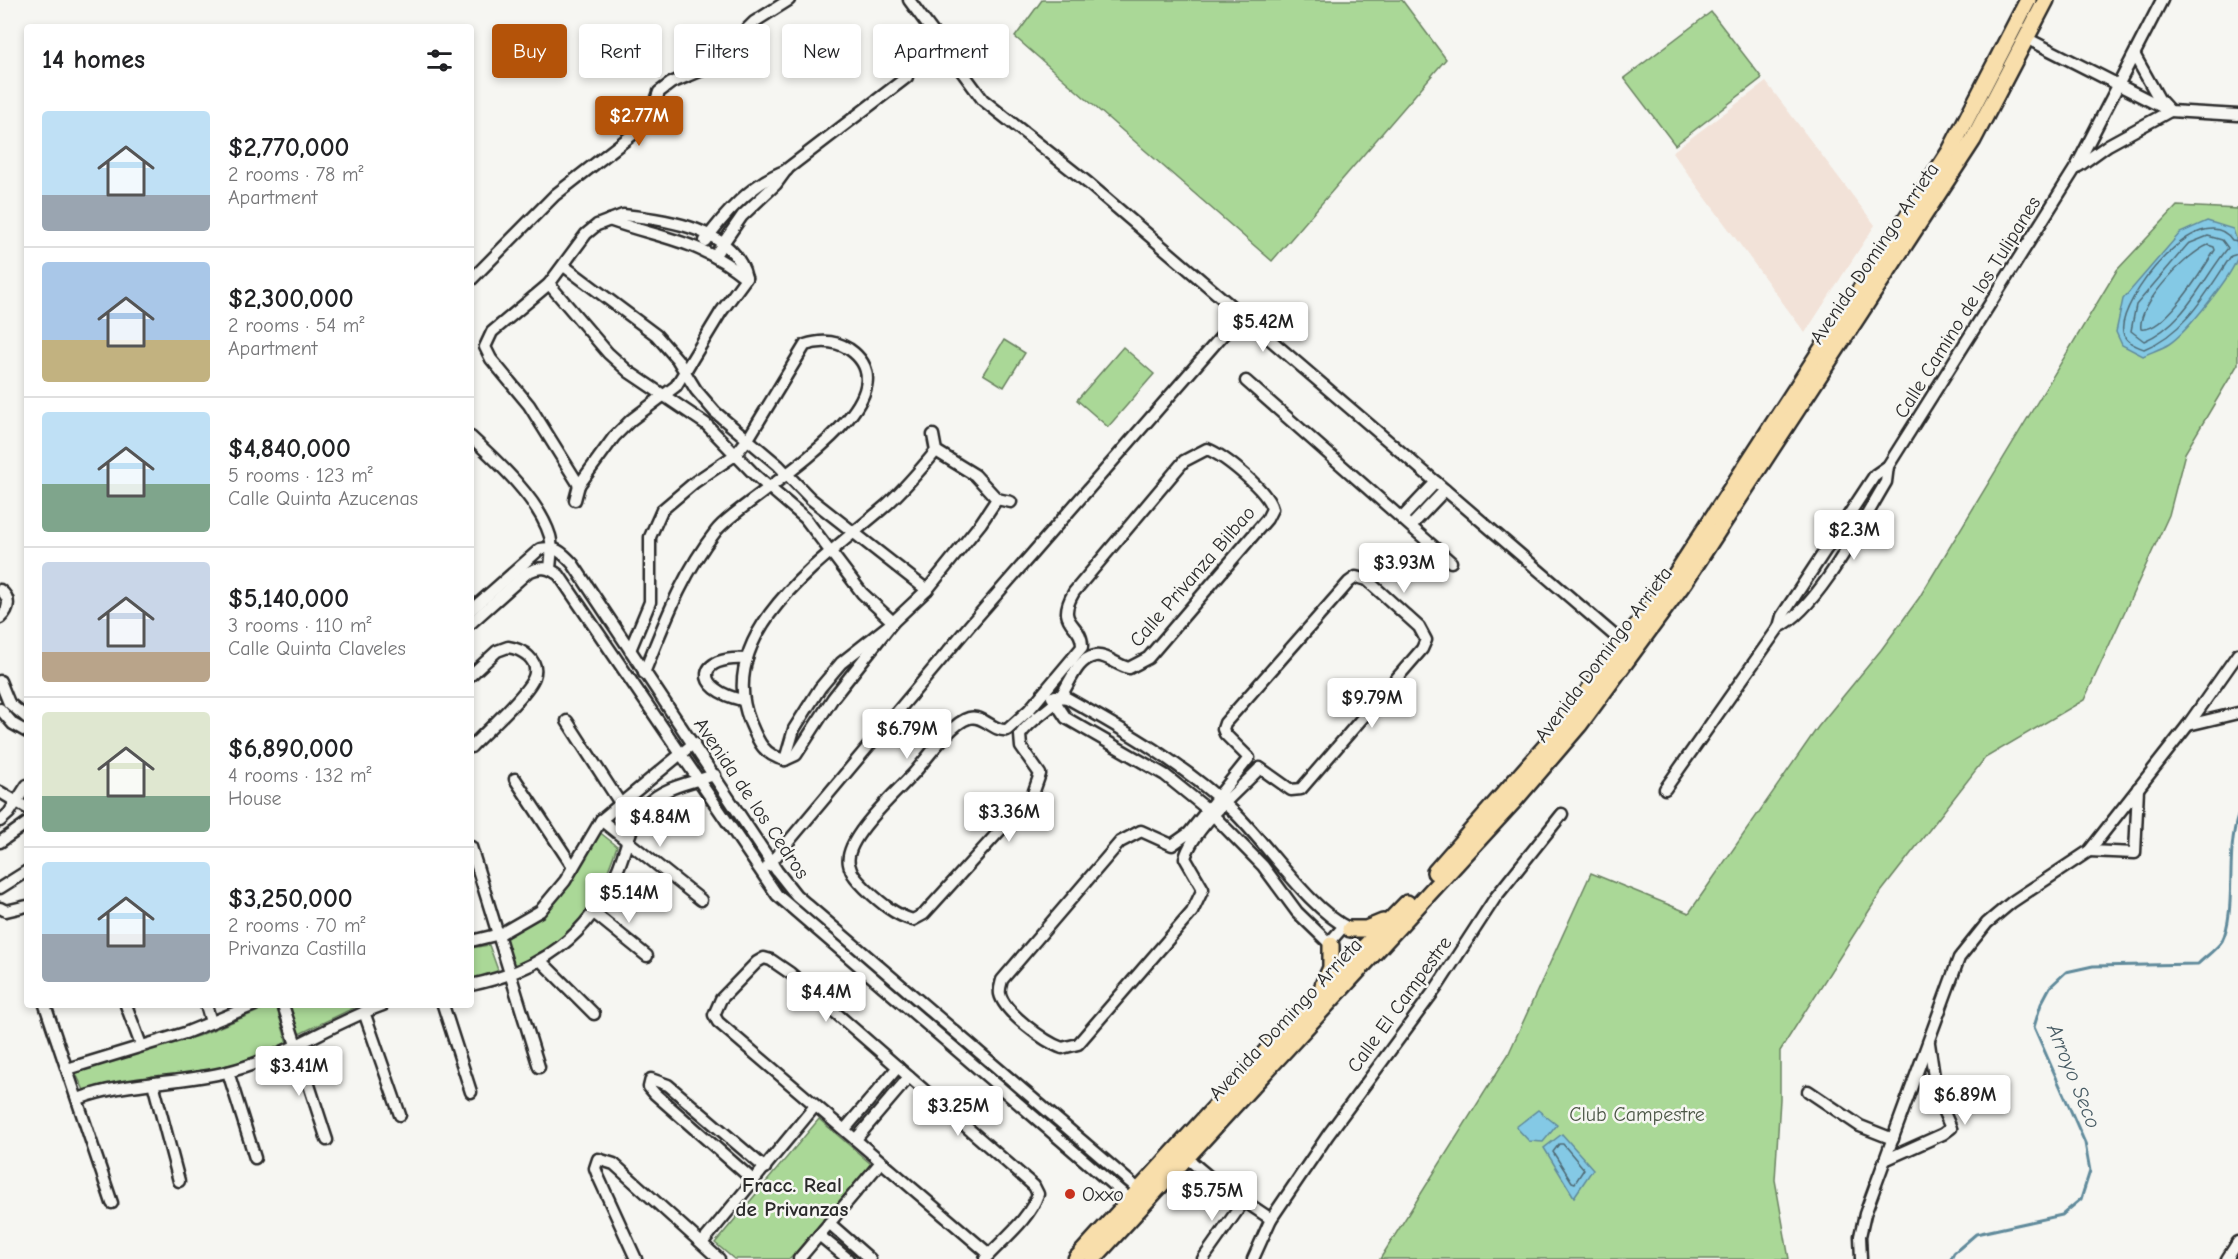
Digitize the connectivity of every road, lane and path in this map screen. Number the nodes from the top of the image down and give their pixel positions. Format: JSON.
{"nodes":[{"id":1,"x":789,"y":0,"type":"edge"},
{"id":2,"x":909,"y":0,"type":"edge"},
{"id":3,"x":2046,"y":0,"type":"edge"},
{"id":4,"x":2162,"y":0,"type":"edge"},
{"id":5,"x":2031,"y":5,"type":"edge"},
{"id":6,"x":2018,"y":35,"type":"junction"},
{"id":7,"x":2135,"y":56,"type":"junction"},
{"id":8,"x":906,"y":78,"type":"edge"},
{"id":9,"x":2118,"y":86,"type":"junction"},
{"id":10,"x":2170,"y":111,"type":"junction"},
{"id":11,"x":2238,"y":115,"type":"edge"},
{"id":12,"x":2076,"y":167,"type":"junction"},
{"id":13,"x":787,"y":169,"type":"junction"},
{"id":14,"x":609,"y":220,"type":"junction"},
{"id":15,"x":709,"y":235,"type":"junction"},
{"id":16,"x":722,"y":244,"type":"junction"},
{"id":17,"x":700,"y":248,"type":"junction"},
{"id":18,"x":715,"y":255,"type":"junction"},
{"id":19,"x":564,"y":267,"type":"junction"},
{"id":20,"x":474,"y":277,"type":"edge"},
{"id":21,"x":746,"y":278,"type":"junction"},
{"id":22,"x":549,"y":284,"type":"junction"},
{"id":23,"x":1240,"y":314,"type":"junction"},
{"id":24,"x":685,"y":372,"type":"junction"},
{"id":25,"x":1246,"y":381,"type":"dead end"},
{"id":26,"x":665,"y":396,"type":"junction"},
{"id":27,"x":933,"y":435,"type":"dead end"},
{"id":28,"x":748,"y":439,"type":"junction"},
{"id":29,"x":474,"y":440,"type":"edge"},
{"id":30,"x":936,"y":451,"type":"junction"},
{"id":31,"x":735,"y":454,"type":"junction"},
{"id":32,"x":1888,"y":466,"type":"junction"},
{"id":33,"x":788,"y":476,"type":"junction"},
{"id":34,"x":1436,"y":482,"type":"junction"},
{"id":35,"x":579,"y":484,"type":"junction"},
{"id":36,"x":769,"y":486,"type":"junction"},
{"id":37,"x":1445,"y":490,"type":"junction"},
{"id":38,"x":997,"y":499,"type":"junction"},
{"id":39,"x":575,"y":500,"type":"dead end"},
{"id":40,"x":1011,"y":502,"type":"dead end"},
{"id":41,"x":1402,"y":518,"type":"junction"},
{"id":42,"x":1411,"y":526,"type":"junction"},
{"id":43,"x":852,"y":534,"type":"junction"},
{"id":44,"x":552,"y":547,"type":"junction"},
{"id":45,"x":831,"y":552,"type":"junction"},
{"id":46,"x":1451,"y":562,"type":"dead end"},
{"id":47,"x":550,"y":568,"type":"junction"},
{"id":48,"x":0,"y":590,"type":"edge"},
{"id":49,"x":927,"y":590,"type":"junction"},
{"id":50,"x":650,"y":604,"type":"junction"},
{"id":51,"x":474,"y":606,"type":"edge"},
{"id":52,"x":670,"y":611,"type":"junction"},
{"id":53,"x":0,"y":618,"type":"edge"},
{"id":54,"x":474,"y":620,"type":"edge"},
{"id":55,"x":893,"y":622,"type":"junction"},
{"id":56,"x":1779,"y":627,"type":"junction"},
{"id":57,"x":1630,"y":648,"type":"junction"},
{"id":58,"x":630,"y":650,"type":"junction"},
{"id":59,"x":2238,"y":654,"type":"edge"},
{"id":60,"x":747,"y":659,"type":"junction"},
{"id":61,"x":474,"y":672,"type":"edge"},
{"id":62,"x":644,"y":673,"type":"junction"},
{"id":63,"x":1058,"y":677,"type":"junction"},
{"id":64,"x":0,"y":681,"type":"edge"},
{"id":65,"x":1055,"y":698,"type":"junction"},
{"id":66,"x":742,"y":700,"type":"junction"},
{"id":67,"x":0,"y":709,"type":"edge"},
{"id":68,"x":1029,"y":710,"type":"junction"},
{"id":69,"x":2238,"y":713,"type":"edge"},
{"id":70,"x":24,"y":716,"type":"edge"},
{"id":71,"x":4,"y":718,"type":"edge"},
{"id":72,"x":567,"y":721,"type":"dead end"},
{"id":73,"x":2188,"y":725,"type":"junction"},
{"id":74,"x":24,"y":730,"type":"edge"},
{"id":75,"x":694,"y":743,"type":"junction"},
{"id":76,"x":474,"y":744,"type":"edge"},
{"id":77,"x":680,"y":752,"type":"junction"},
{"id":78,"x":785,"y":760,"type":"junction"},
{"id":79,"x":715,"y":775,"type":"junction"},
{"id":80,"x":515,"y":779,"type":"dead end"},
{"id":81,"x":699,"y":780,"type":"junction"},
{"id":82,"x":646,"y":783,"type":"junction"},
{"id":83,"x":2139,"y":788,"type":"junction"},
{"id":84,"x":1665,"y":789,"type":"dead end"},
{"id":85,"x":24,"y":790,"type":"edge"},
{"id":86,"x":0,"y":792,"type":"edge"},
{"id":87,"x":1510,"y":797,"type":"junction"},
{"id":88,"x":655,"y":798,"type":"junction"},
{"id":89,"x":1222,"y":800,"type":"junction"},
{"id":90,"x":16,"y":802,"type":"junction"},
{"id":91,"x":620,"y":803,"type":"junction"},
{"id":92,"x":24,"y":806,"type":"edge"},
{"id":93,"x":1211,"y":812,"type":"junction"},
{"id":94,"x":1562,"y":814,"type":"dead end"},
{"id":95,"x":600,"y":820,"type":"junction"},
{"id":96,"x":0,"y":821,"type":"edge"},
{"id":97,"x":24,"y":825,"type":"edge"},
{"id":98,"x":2,"y":840,"type":"edge"},
{"id":99,"x":628,"y":842,"type":"junction"},
{"id":100,"x":2089,"y":851,"type":"junction"},
{"id":101,"x":474,"y":856,"type":"edge"},
{"id":102,"x":772,"y":862,"type":"junction"},
{"id":103,"x":573,"y":867,"type":"junction"},
{"id":104,"x":24,"y":873,"type":"edge"},
{"id":105,"x":762,"y":873,"type":"junction"},
{"id":106,"x":0,"y":888,"type":"edge"},
{"id":107,"x":701,"y":900,"type":"dead end"},
{"id":108,"x":1404,"y":906,"type":"junction"},
{"id":109,"x":24,"y":907,"type":"edge"},
{"id":110,"x":0,"y":908,"type":"edge"},
{"id":111,"x":594,"y":913,"type":"junction"},
{"id":112,"x":1347,"y":928,"type":"junction"},
{"id":113,"x":500,"y":934,"type":"junction"},
{"id":114,"x":474,"y":940,"type":"edge"},
{"id":115,"x":1330,"y":944,"type":"junction"},
{"id":116,"x":1365,"y":955,"type":"junction"},
{"id":117,"x":647,"y":956,"type":"dead end"},
{"id":118,"x":541,"y":961,"type":"junction"},
{"id":119,"x":510,"y":976,"type":"junction"},
{"id":120,"x":474,"y":984,"type":"edge"},
{"id":121,"x":1317,"y":996,"type":"junction"},
{"id":122,"x":46,"y":1008,"type":"edge"},
{"id":123,"x":127,"y":1008,"type":"edge"},
{"id":124,"x":207,"y":1008,"type":"edge"},
{"id":125,"x":247,"y":1008,"type":"edge"},
{"id":126,"x":284,"y":1008,"type":"edge"},
{"id":127,"x":375,"y":1008,"type":"edge"},
{"id":128,"x":444,"y":1008,"type":"edge"},
{"id":129,"x":364,"y":1012,"type":"junction"},
{"id":130,"x":594,"y":1014,"type":"dead end"},
{"id":131,"x":212,"y":1022,"type":"junction"},
{"id":132,"x":1929,"y":1040,"type":"junction"},
{"id":133,"x":141,"y":1045,"type":"junction"},
{"id":134,"x":295,"y":1045,"type":"junction"},
{"id":135,"x":539,"y":1067,"type":"dead end"},
{"id":136,"x":898,"y":1067,"type":"junction"},
{"id":137,"x":67,"y":1069,"type":"junction"},
{"id":138,"x":228,"y":1072,"type":"junction"},
{"id":139,"x":909,"y":1077,"type":"junction"},
{"id":140,"x":153,"y":1083,"type":"junction"},
{"id":141,"x":1808,"y":1091,"type":"dead end"},
{"id":142,"x":471,"y":1092,"type":"dead end"},
{"id":143,"x":78,"y":1099,"type":"junction"},
{"id":144,"x":816,"y":1106,"type":"junction"},
{"id":145,"x":400,"y":1115,"type":"dead end"},
{"id":146,"x":845,"y":1129,"type":"junction"},
{"id":147,"x":856,"y":1139,"type":"junction"},
{"id":148,"x":1893,"y":1139,"type":"junction"},
{"id":149,"x":327,"y":1140,"type":"dead end"},
{"id":150,"x":1181,"y":1154,"type":"junction"},
{"id":151,"x":255,"y":1158,"type":"dead end"},
{"id":152,"x":1886,"y":1160,"type":"junction"},
{"id":153,"x":881,"y":1162,"type":"junction"},
{"id":154,"x":765,"y":1168,"type":"junction"},
{"id":155,"x":179,"y":1181,"type":"dead end"},
{"id":156,"x":754,"y":1181,"type":"junction"},
{"id":157,"x":1140,"y":1199,"type":"junction"},
{"id":158,"x":1244,"y":1201,"type":"junction"},
{"id":159,"x":112,"y":1203,"type":"dead end"},
{"id":160,"x":1271,"y":1219,"type":"junction"},
{"id":161,"x":829,"y":1224,"type":"junction"},
{"id":162,"x":819,"y":1235,"type":"junction"},
{"id":163,"x":2238,"y":1242,"type":"edge"},
{"id":164,"x":702,"y":1243,"type":"junction"},
{"id":165,"x":987,"y":1257,"type":"edge"},
{"id":166,"x":636,"y":1259,"type":"edge"},
{"id":167,"x":718,"y":1259,"type":"edge"},
{"id":168,"x":799,"y":1259,"type":"edge"},
{"id":169,"x":848,"y":1259,"type":"edge"},
{"id":170,"x":870,"y":1259,"type":"edge"},
{"id":171,"x":1076,"y":1259,"type":"edge"},
{"id":172,"x":1093,"y":1259,"type":"edge"},
{"id":173,"x":1203,"y":1259,"type":"edge"},
{"id":174,"x":1253,"y":1259,"type":"edge"},
{"id":175,"x":1861,"y":1259,"type":"edge"},
{"id":176,"x":2227,"y":1259,"type":"edge"}],
"edges":[{"from":1,"to":20,"type":"street"},
{"from":2,"to":23,"type":"street"},
{"from":3,"to":5,"type":"main road","name":"Avenida Domingo Arrieta"},
{"from":4,"to":7,"type":"street","name":"Calle Camino de los Tulipanes"},
{"from":5,"to":6,"type":"main road","name":"Avenida Domingo Arrieta"},
{"from":6,"to":9,"type":"street"},
{"from":6,"to":57,"type":"main road","name":"Avenida Domingo Arrieta"},
{"from":7,"to":9,"type":"street","name":"Calle Camino de los Tulipanes"},
{"from":7,"to":10,"type":"street"},
{"from":8,"to":13,"type":"street"},
{"from":9,"to":10,"type":"street"},
{"from":9,"to":12,"type":"street","name":"Calle Camino de los Tulipanes"},
{"from":10,"to":11,"type":"street"},
{"from":10,"to":12,"type":"street","name":"Calle Camino de los Tulipanes"},
{"from":12,"to":32,"type":"street","name":"Calle Camino de los Tulipanes"},
{"from":13,"to":15,"type":"street"},
{"from":13,"to":16,"type":"street"},
{"from":14,"to":15,"type":"street"},
{"from":14,"to":17,"type":"street"},
{"from":14,"to":19,"type":"street"},
{"from":15,"to":16,"type":"street"},
{"from":15,"to":17,"type":"street"},
{"from":16,"to":18,"type":"street"},
{"from":16,"to":21,"type":"street"},
{"from":17,"to":18,"type":"street"},
{"from":18,"to":21,"type":"street"},
{"from":19,"to":22,"type":"street"},
{"from":19,"to":24,"type":"street"},
{"from":21,"to":24,"type":"street"},
{"from":22,"to":26,"type":"street"},
{"from":22,"to":35,"type":"street"},
{"from":23,"to":34,"type":"street"},
{"from":23,"to":102,"type":"street"},
{"from":24,"to":26,"type":"street"},
{"from":24,"to":28,"type":"street"},
{"from":25,"to":41,"type":"street"},
{"from":26,"to":31,"type":"street"},
{"from":26,"to":35,"type":"street"},
{"from":27,"to":30,"type":"street"},
{"from":28,"to":31,"type":"street"},
{"from":28,"to":33,"type":"street"},
{"from":28,"to":33,"type":"street"},
{"from":29,"to":44,"type":"street"},
{"from":30,"to":38,"type":"street"},
{"from":30,"to":43,"type":"street"},
{"from":31,"to":36,"type":"street"},
{"from":31,"to":50,"type":"street"},
{"from":32,"to":56,"type":"street","name":"Calle Camino de los Tulipanes"},
{"from":32,"to":56,"type":"street","name":"Calle Camino de los Tulipanes"},
{"from":33,"to":36,"type":"street"},
{"from":33,"to":43,"type":"street"},
{"from":34,"to":37,"type":"street"},
{"from":34,"to":41,"type":"street"},
{"from":35,"to":39,"type":"street"},
{"from":36,"to":45,"type":"street"},
{"from":36,"to":52,"type":"street"},
{"from":37,"to":42,"type":"street"},
{"from":37,"to":57,"type":"street"},
{"from":38,"to":40,"type":"street"},
{"from":38,"to":49,"type":"street"},
{"from":41,"to":42,"type":"street"},
{"from":42,"to":46,"type":"street"},
{"from":43,"to":45,"type":"street"},
{"from":43,"to":49,"type":"street"},
{"from":44,"to":47,"type":"street"},
{"from":44,"to":51,"type":"street"},
{"from":44,"to":58,"type":"street","name":"Avenida de los Cedros"},
{"from":45,"to":55,"type":"street"},
{"from":45,"to":60,"type":"street"},
{"from":47,"to":54,"type":"street"},
{"from":47,"to":77,"type":"street","name":"Avenida de los Cedros"},
{"from":48,"to":53,"type":"street"},
{"from":49,"to":55,"type":"street"},
{"from":50,"to":52,"type":"street"},
{"from":50,"to":58,"type":"street"},
{"from":52,"to":62,"type":"street"},
{"from":55,"to":78,"type":"street"},
{"from":55,"to":78,"type":"street"},
{"from":56,"to":84,"type":"street","name":"Calle Camino de los Tulipanes"},
{"from":57,"to":87,"type":"main road","name":"Avenida Domingo Arrieta"},
{"from":58,"to":62,"type":"street","name":"Avenida de los Cedros"},
{"from":59,"to":73,"type":"street"},
{"from":60,"to":66,"type":"street"},
{"from":60,"to":66,"type":"street"},
{"from":61,"to":76,"type":"street"},
{"from":62,"to":75,"type":"street","name":"Avenida de los Cedros"},
{"from":63,"to":65,"type":"street"},
{"from":63,"to":65,"type":"street","name":"Calle Privanza Bilbao"},
{"from":63,"to":68,"type":"street"},
{"from":64,"to":70,"type":"street"},
{"from":65,"to":68,"type":"street"},
{"from":65,"to":68,"type":"street"},
{"from":65,"to":89,"type":"street"},
{"from":65,"to":93,"type":"street"},
{"from":66,"to":78,"type":"street"},
{"from":67,"to":71,"type":"street"},
{"from":69,"to":73,"type":"street"},
{"from":71,"to":74,"type":"street"},
{"from":72,"to":91,"type":"street"},
{"from":73,"to":83,"type":"street"},
{"from":75,"to":77,"type":"street"},
{"from":75,"to":79,"type":"street","name":"Avenida de los Cedros"},
{"from":77,"to":81,"type":"street","name":"Avenida de los Cedros"},
{"from":77,"to":82,"type":"street"},
{"from":79,"to":81,"type":"street"},
{"from":79,"to":102,"type":"street","name":"Avenida de los Cedros"},
{"from":80,"to":103,"type":"street"},
{"from":81,"to":88,"type":"street"},
{"from":81,"to":105,"type":"street","name":"Avenida de los Cedros"},
{"from":82,"to":88,"type":"street"},
{"from":82,"to":91,"type":"street"},
{"from":83,"to":100,"type":"street"},
{"from":83,"to":100,"type":"street"},
{"from":85,"to":90,"type":"street"},
{"from":86,"to":90,"type":"street"},
{"from":87,"to":108,"type":"main road","name":"Avenida Domingo Arrieta"},
{"from":87,"to":116,"type":"main road","name":"Avenida Domingo Arrieta"},
{"from":88,"to":99,"type":"street"},
{"from":89,"to":89,"type":"street"},
{"from":89,"to":93,"type":"street"},
{"from":89,"to":112,"type":"street"},
{"from":90,"to":92,"type":"street"},
{"from":90,"to":96,"type":"street"},
{"from":91,"to":95,"type":"street"},
{"from":93,"to":93,"type":"street"},
{"from":93,"to":115,"type":"street"},
{"from":94,"to":160,"type":"street","name":"Calle El Campestre"},
{"from":95,"to":99,"type":"street"},
{"from":95,"to":103,"type":"street"},
{"from":97,"to":98,"type":"street"},
{"from":99,"to":107,"type":"street"},
{"from":99,"to":111,"type":"street"},
{"from":100,"to":132,"type":"street"},
{"from":101,"to":113,"type":"street"},
{"from":102,"to":105,"type":"street"},
{"from":102,"to":157,"type":"street","name":"Avenida de los Cedros"},
{"from":103,"to":113,"type":"street"},
{"from":104,"to":106,"type":"street"},
{"from":105,"to":157,"type":"street","name":"Avenida de los Cedros"},
{"from":108,"to":112,"type":"main road"},
{"from":108,"to":116,"type":"main road","name":"Avenida Domingo Arrieta"},
{"from":109,"to":110,"type":"street"},
{"from":111,"to":117,"type":"street"},
{"from":111,"to":118,"type":"street"},
{"from":112,"to":115,"type":"street"},
{"from":112,"to":116,"type":"main road"},
{"from":113,"to":114,"type":"street"},
{"from":113,"to":119,"type":"street"},
{"from":115,"to":116,"type":"main road"},
{"from":115,"to":121,"type":"main road"},
{"from":116,"to":121,"type":"main road","name":"Avenida Domingo Arrieta"},
{"from":116,"to":150,"type":"main road","name":"Avenida Domingo Arrieta"},
{"from":118,"to":119,"type":"street"},
{"from":118,"to":130,"type":"street"},
{"from":119,"to":120,"type":"street"},
{"from":119,"to":135,"type":"street"},
{"from":121,"to":150,"type":"main road","name":"Avenida Domingo Arrieta"},
{"from":122,"to":137,"type":"street"},
{"from":123,"to":133,"type":"street"},
{"from":124,"to":131,"type":"street"},
{"from":125,"to":131,"type":"street"},
{"from":126,"to":134,"type":"street"},
{"from":127,"to":129,"type":"street"},
{"from":128,"to":142,"type":"street"},
{"from":129,"to":134,"type":"street"},
{"from":129,"to":145,"type":"street"},
{"from":131,"to":133,"type":"street"},
{"from":132,"to":148,"type":"street"},
{"from":132,"to":152,"type":"street"},
{"from":133,"to":137,"type":"street"},
{"from":134,"to":138,"type":"street"},
{"from":134,"to":149,"type":"street"},
{"from":136,"to":139,"type":"street"},
{"from":136,"to":144,"type":"street"},
{"from":136,"to":146,"type":"street"},
{"from":137,"to":143,"type":"street"},
{"from":138,"to":140,"type":"street"},
{"from":138,"to":151,"type":"street"},
{"from":139,"to":147,"type":"street"},
{"from":139,"to":165,"type":"street"},
{"from":140,"to":143,"type":"street"},
{"from":140,"to":155,"type":"street"},
{"from":141,"to":148,"type":"street"},
{"from":143,"to":159,"type":"street"},
{"from":144,"to":146,"type":"street"},
{"from":144,"to":154,"type":"street"},
{"from":146,"to":147,"type":"street"},
{"from":147,"to":153,"type":"street"},
{"from":148,"to":152,"type":"street"},
{"from":150,"to":157,"type":"main road","name":"Avenida Domingo Arrieta"},
{"from":150,"to":158,"type":"street"},
{"from":152,"to":175,"type":"street"},
{"from":153,"to":161,"type":"street"},
{"from":153,"to":165,"type":"street"},
{"from":154,"to":156,"type":"street"},
{"from":154,"to":156,"type":"street"},
{"from":156,"to":164,"type":"street"},
{"from":157,"to":171,"type":"main road","name":"Avenida Domingo Arrieta"},
{"from":157,"to":172,"type":"main road","name":"Avenida Domingo Arrieta"},
{"from":158,"to":160,"type":"street"},
{"from":158,"to":173,"type":"street"},
{"from":160,"to":174,"type":"street","name":"Calle El Campestre"},
{"from":161,"to":162,"type":"street"},
{"from":161,"to":170,"type":"street"},
{"from":162,"to":168,"type":"street"},
{"from":162,"to":169,"type":"street"},
{"from":163,"to":176,"type":"street"},
{"from":164,"to":166,"type":"street"},
{"from":164,"to":167,"type":"street"}]}
